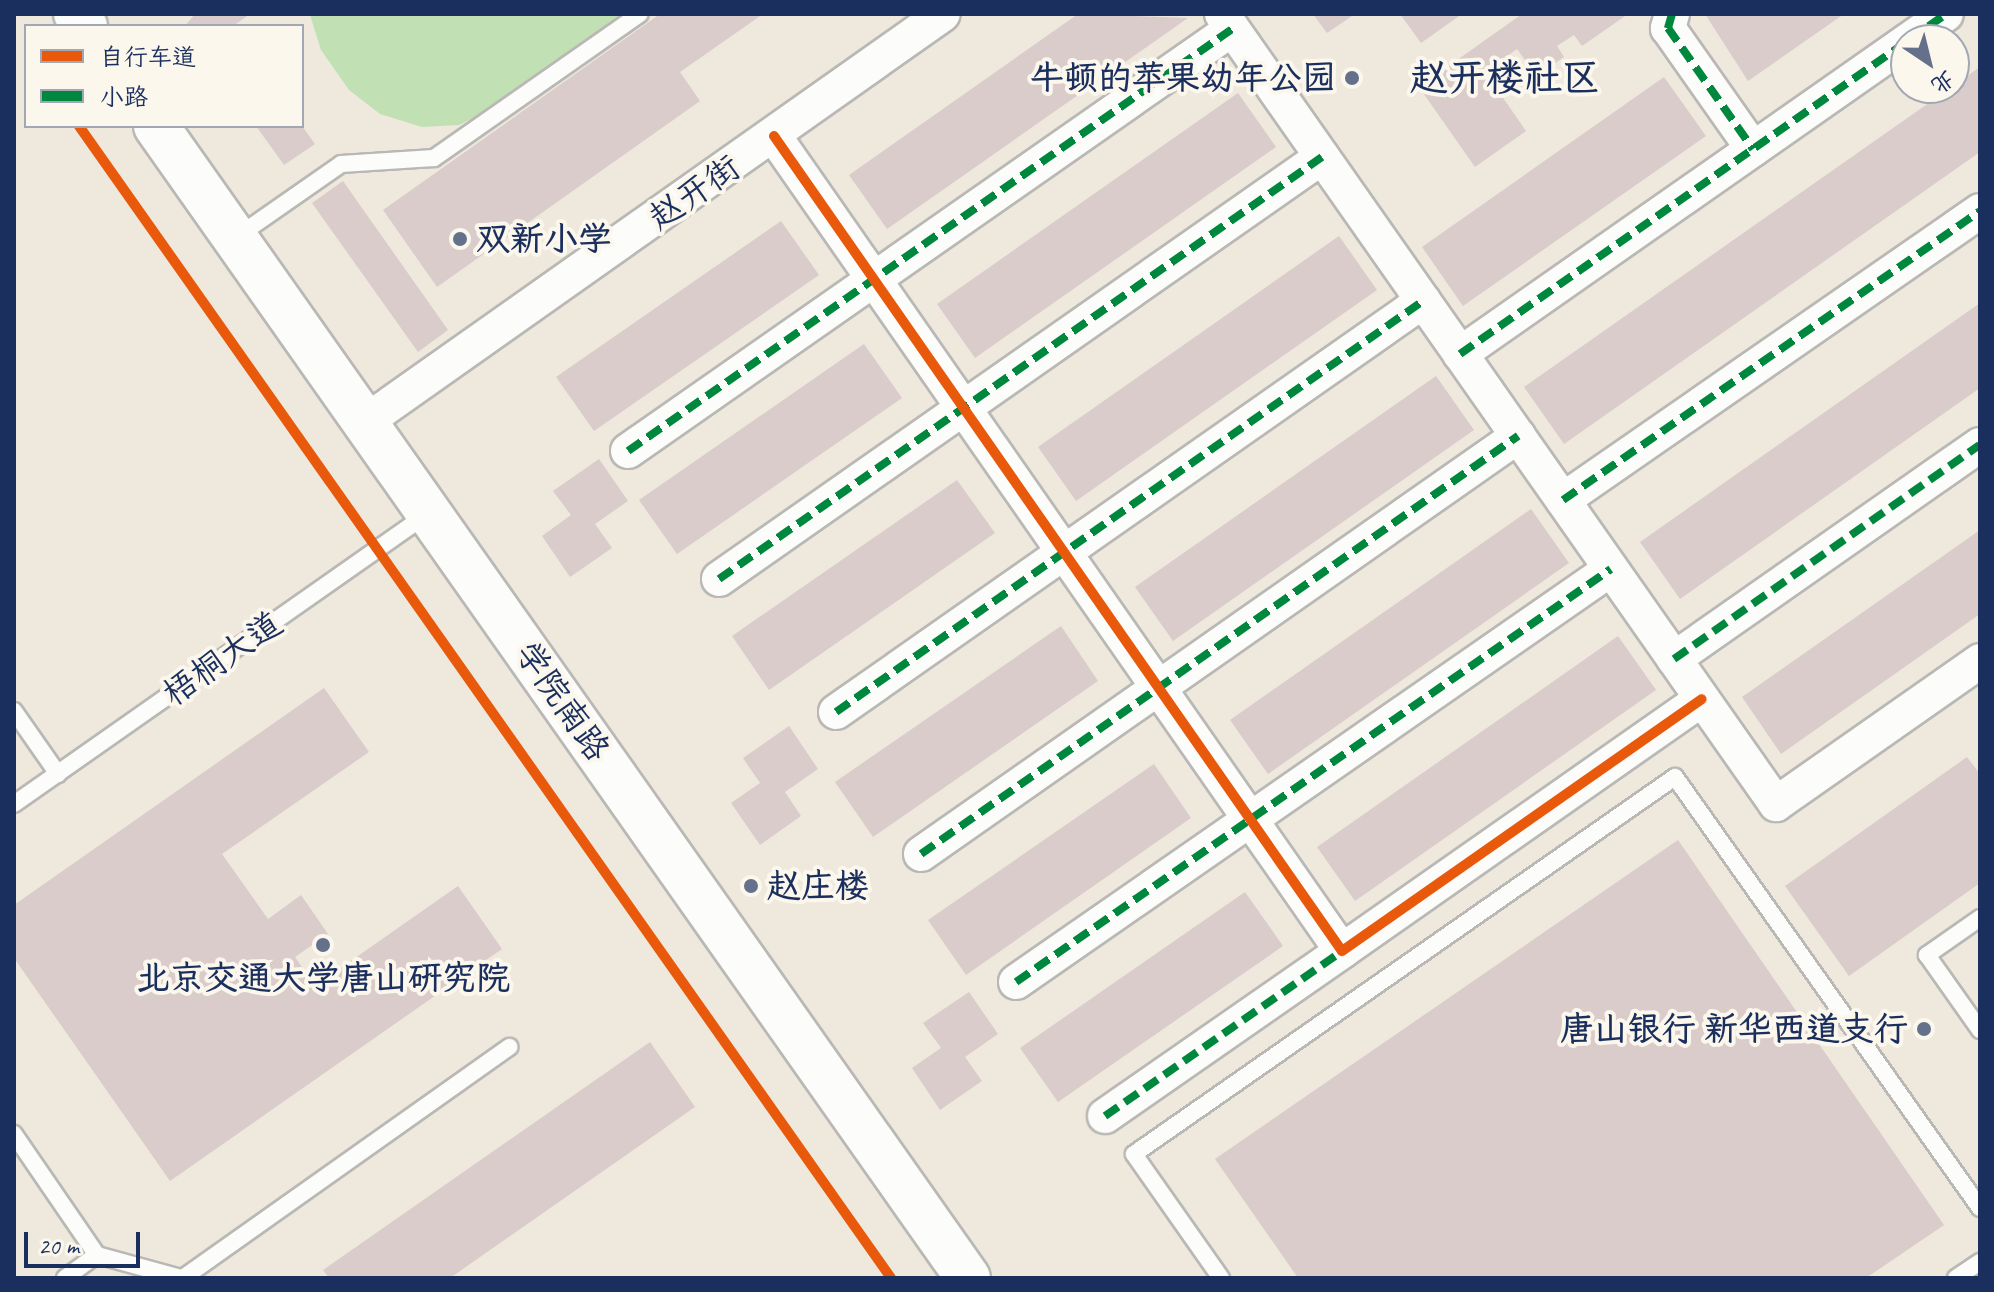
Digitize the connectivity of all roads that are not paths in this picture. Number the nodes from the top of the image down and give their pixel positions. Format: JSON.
{"nodes":[{"id":1,"x":640,"y":14,"type":"edge"},
{"id":2,"x":943,"y":14,"type":"edge"},
{"id":3,"x":1672,"y":14,"type":"edge"},
{"id":4,"x":1227,"y":21,"type":"edge"},
{"id":5,"x":1890,"y":54,"type":"edge"},
{"id":6,"x":157,"y":128,"type":"edge"},
{"id":7,"x":774,"y":136,"type":"junction"},
{"id":8,"x":1753,"y":149,"type":"junction"},
{"id":9,"x":1322,"y":157,"type":"junction"},
{"id":10,"x":1980,"y":211,"type":"edge"},
{"id":11,"x":235,"y":238,"type":"junction"},
{"id":12,"x":874,"y":280,"type":"junction"},
{"id":13,"x":1423,"y":301,"type":"junction"},
{"id":14,"x":1460,"y":354,"type":"junction"},
{"id":15,"x":963,"y":408,"type":"junction"},
{"id":16,"x":365,"y":422,"type":"junction"},
{"id":17,"x":1518,"y":436,"type":"junction"},
{"id":18,"x":1980,"y":445,"type":"edge"},
{"id":19,"x":628,"y":451,"type":"dead end"},
{"id":20,"x":1563,"y":500,"type":"junction"},
{"id":21,"x":431,"y":512,"type":"junction"},
{"id":22,"x":1064,"y":553,"type":"junction"},
{"id":23,"x":1611,"y":569,"type":"junction"},
{"id":24,"x":719,"y":579,"type":"dead end"},
{"id":25,"x":1674,"y":659,"type":"junction"},
{"id":26,"x":1980,"y":661,"type":"edge"},
{"id":27,"x":1158,"y":688,"type":"junction"},
{"id":28,"x":1702,"y":699,"type":"junction"},
{"id":29,"x":14,"y":711,"type":"edge"},
{"id":30,"x":836,"y":712,"type":"dead end"},
{"id":31,"x":58,"y":774,"type":"junction"},
{"id":32,"x":14,"y":804,"type":"edge"},
{"id":33,"x":1250,"y":820,"type":"junction"},
{"id":34,"x":921,"y":854,"type":"dead end"},
{"id":35,"x":1980,"y":918,"type":"edge"},
{"id":36,"x":1342,"y":951,"type":"junction"},
{"id":37,"x":1016,"y":982,"type":"dead end"},
{"id":38,"x":1980,"y":1030,"type":"edge"},
{"id":39,"x":509,"y":1047,"type":"dead end"},
{"id":40,"x":1105,"y":1116,"type":"dead end"},
{"id":41,"x":14,"y":1134,"type":"edge"},
{"id":42,"x":1980,"y":1208,"type":"edge"},
{"id":43,"x":97,"y":1255,"type":"junction"},
{"id":44,"x":1980,"y":1262,"type":"edge"},
{"id":45,"x":65,"y":1278,"type":"edge"},
{"id":46,"x":182,"y":1278,"type":"edge"},
{"id":47,"x":968,"y":1278,"type":"edge"},
{"id":48,"x":1221,"y":1278,"type":"edge"},
{"id":49,"x":1956,"y":1278,"type":"edge"}],
"edges":[{"from":1,"to":11,"type":"lane"},
{"from":2,"to":7,"type":"street","name":"赵开街"},
{"from":3,"to":8,"type":"street"},
{"from":4,"to":9,"type":"street"},
{"from":4,"to":12,"type":"street"},
{"from":5,"to":8,"type":"street"},
{"from":6,"to":11,"type":"main road","name":"学院南路"},
{"from":7,"to":12,"type":"street"},
{"from":7,"to":16,"type":"street","name":"赵开街"},
{"from":8,"to":14,"type":"street"},
{"from":9,"to":13,"type":"street"},
{"from":9,"to":15,"type":"street"},
{"from":10,"to":20,"type":"street"},
{"from":11,"to":16,"type":"main road","name":"学院南路"},
{"from":12,"to":15,"type":"street"},
{"from":12,"to":19,"type":"street"},
{"from":13,"to":14,"type":"street"},
{"from":13,"to":22,"type":"street"},
{"from":14,"to":17,"type":"street"},
{"from":15,"to":22,"type":"street"},
{"from":15,"to":24,"type":"street"},
{"from":16,"to":21,"type":"main road","name":"学院南路"},
{"from":17,"to":20,"type":"street"},
{"from":17,"to":27,"type":"street"},
{"from":18,"to":25,"type":"street"},
{"from":20,"to":23,"type":"street"},
{"from":21,"to":31,"type":"lane","name":"梧桐大道"},
{"from":21,"to":47,"type":"main road","name":"学院南路"},
{"from":22,"to":27,"type":"street"},
{"from":22,"to":30,"type":"street"},
{"from":23,"to":25,"type":"street"},
{"from":23,"to":33,"type":"street"},
{"from":25,"to":28,"type":"street"},
{"from":26,"to":28,"type":"street"},
{"from":27,"to":33,"type":"street"},
{"from":27,"to":34,"type":"street"},
{"from":28,"to":36,"type":"street"},
{"from":29,"to":31,"type":"lane"},
{"from":31,"to":32,"type":"lane","name":"梧桐大道"},
{"from":33,"to":36,"type":"street"},
{"from":33,"to":37,"type":"street"},
{"from":35,"to":38,"type":"lane"},
{"from":36,"to":40,"type":"street"},
{"from":39,"to":46,"type":"lane"},
{"from":41,"to":43,"type":"lane"},
{"from":42,"to":48,"type":"lane"},
{"from":43,"to":45,"type":"lane"},
{"from":43,"to":46,"type":"lane"},
{"from":44,"to":49,"type":"lane"}]}
